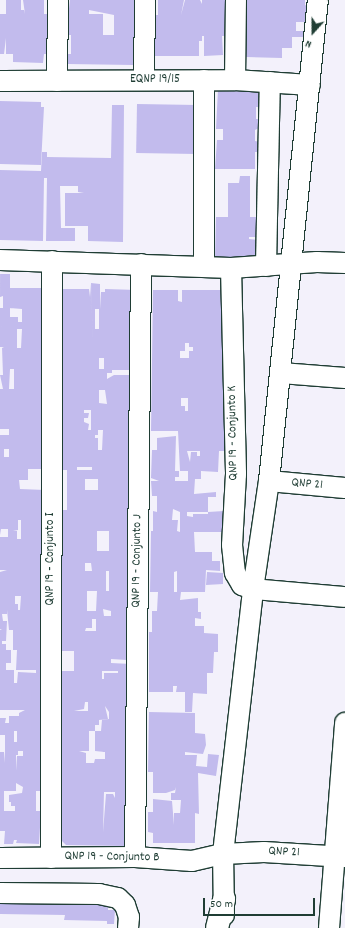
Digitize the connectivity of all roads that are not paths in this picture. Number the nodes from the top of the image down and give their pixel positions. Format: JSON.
{"nodes":[{"id":1,"x":58,"y":0,"type":"edge"},
{"id":2,"x":145,"y":0,"type":"edge"},
{"id":3,"x":236,"y":0,"type":"edge"},
{"id":4,"x":318,"y":0,"type":"edge"},
{"id":5,"x":144,"y":80,"type":"junction"},
{"id":6,"x":204,"y":80,"type":"junction"},
{"id":7,"x":235,"y":80,"type":"junction"},
{"id":8,"x":0,"y":81,"type":"edge"},
{"id":9,"x":57,"y":81,"type":"junction"},
{"id":10,"x":270,"y":82,"type":"junction"},
{"id":11,"x":310,"y":85,"type":"junction"},
{"id":12,"x":0,"y":260,"type":"edge"},
{"id":13,"x":52,"y":261,"type":"junction"},
{"id":14,"x":345,"y":263,"type":"edge"},
{"id":15,"x":141,"y":264,"type":"junction"},
{"id":16,"x":290,"y":264,"type":"junction"},
{"id":17,"x":204,"y":266,"type":"junction"},
{"id":18,"x":266,"y":266,"type":"junction"},
{"id":19,"x":231,"y":268,"type":"junction"},
{"id":20,"x":281,"y":373,"type":"junction"},
{"id":21,"x":345,"y":378,"type":"edge"},
{"id":22,"x":269,"y":482,"type":"junction"},
{"id":23,"x":345,"y":488,"type":"edge"},
{"id":24,"x":253,"y":589,"type":"junction"},
{"id":25,"x":345,"y":597,"type":"edge"},
{"id":26,"x":345,"y":723,"type":"edge"},
{"id":27,"x":223,"y":854,"type":"junction"},
{"id":28,"x":340,"y":856,"type":"edge"},
{"id":29,"x":136,"y":857,"type":"junction"},
{"id":30,"x":0,"y":858,"type":"edge"},
{"id":31,"x":51,"y":858,"type":"junction"},
{"id":32,"x":0,"y":894,"type":"edge"},
{"id":33,"x":224,"y":899,"type":"junction"},
{"id":34,"x":128,"y":928,"type":"edge"},
{"id":35,"x":217,"y":928,"type":"edge"},
{"id":36,"x":224,"y":928,"type":"edge"},
{"id":37,"x":230,"y":928,"type":"edge"},
{"id":38,"x":329,"y":928,"type":"edge"}],
"edges":[{"from":1,"to":9,"type":"street"},
{"from":2,"to":5,"type":"street"},
{"from":3,"to":7,"type":"street"},
{"from":4,"to":11,"type":"street"},
{"from":5,"to":6,"type":"street","name":"EQNP 19/15"},
{"from":5,"to":9,"type":"street","name":"EQNP 19/15"},
{"from":6,"to":7,"type":"street","name":"EQNP 19/15"},
{"from":6,"to":17,"type":"street"},
{"from":7,"to":10,"type":"street","name":"EQNP 19/15"},
{"from":8,"to":9,"type":"street","name":"EQNP 19/15"},
{"from":10,"to":11,"type":"street","name":"EQNP 19/15"},
{"from":10,"to":18,"type":"street"},
{"from":11,"to":16,"type":"street"},
{"from":12,"to":13,"type":"street"},
{"from":13,"to":15,"type":"street"},
{"from":13,"to":31,"type":"street","name":"QNP 19 - Conjunto I"},
{"from":14,"to":16,"type":"street"},
{"from":15,"to":17,"type":"street"},
{"from":15,"to":29,"type":"street","name":"QNP 19 - Conjunto J"},
{"from":16,"to":18,"type":"street"},
{"from":16,"to":20,"type":"street"},
{"from":17,"to":19,"type":"street"},
{"from":18,"to":19,"type":"street"},
{"from":19,"to":24,"type":"street","name":"QNP 19 - Conjunto K"},
{"from":20,"to":21,"type":"street"},
{"from":20,"to":22,"type":"street"},
{"from":22,"to":23,"type":"street","name":"QNP 21"},
{"from":22,"to":24,"type":"street"},
{"from":24,"to":25,"type":"street"},
{"from":24,"to":27,"type":"street"},
{"from":26,"to":28,"type":"street"},
{"from":27,"to":28,"type":"street","name":"QNP 21"},
{"from":27,"to":29,"type":"street","name":"QNP 19 - Conjunto B"},
{"from":27,"to":33,"type":"street"},
{"from":28,"to":38,"type":"street"},
{"from":29,"to":31,"type":"street","name":"QNP 19 - Conjunto B"},
{"from":30,"to":31,"type":"street","name":"QNP 19 - Conjunto B"},
{"from":32,"to":34,"type":"street"},
{"from":33,"to":35,"type":"main road"},
{"from":33,"to":36,"type":"street"},
{"from":33,"to":37,"type":"street"}]}
